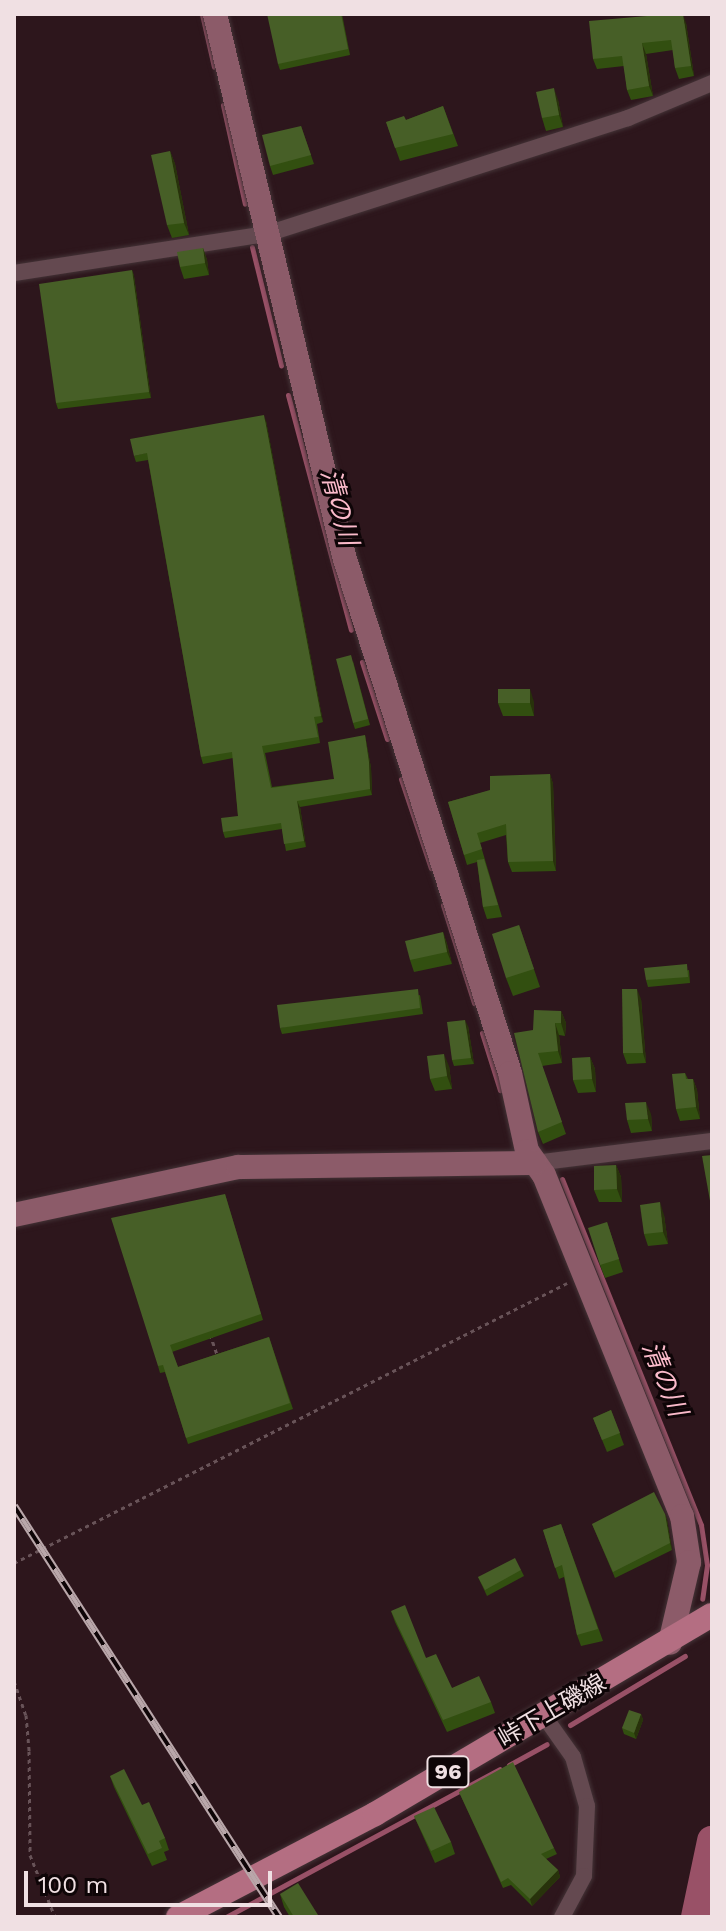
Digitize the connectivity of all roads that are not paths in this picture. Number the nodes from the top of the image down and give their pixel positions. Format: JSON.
{"nodes":[{"id":1,"x":215,"y":14,"type":"edge"},
{"id":2,"x":712,"y":83,"type":"edge"},
{"id":3,"x":267,"y":234,"type":"junction"},
{"id":4,"x":14,"y":273,"type":"edge"},
{"id":5,"x":712,"y":1141,"type":"edge"},
{"id":6,"x":535,"y":1163,"type":"junction"},
{"id":7,"x":14,"y":1215,"type":"edge"},
{"id":8,"x":712,"y":1615,"type":"edge"},
{"id":9,"x":670,"y":1643,"type":"junction"},
{"id":10,"x":544,"y":1716,"type":"junction"},
{"id":11,"x":178,"y":1917,"type":"edge"},
{"id":12,"x":562,"y":1917,"type":"edge"}],
"edges":[{"from":1,"to":3,"type":"street"},
{"from":2,"to":3,"type":"street"},
{"from":3,"to":4,"type":"street"},
{"from":3,"to":6,"type":"street"},
{"from":5,"to":6,"type":"street"},
{"from":6,"to":7,"type":"street"},
{"from":6,"to":9,"type":"street"},
{"from":8,"to":9,"type":"main road","name":"峠下上磯線","number":"96"},
{"from":9,"to":10,"type":"main road","name":"峠下上磯線","number":"96"},
{"from":10,"to":11,"type":"main road","name":"峠下上磯線","number":"96"},
{"from":10,"to":12,"type":"street"}]}
